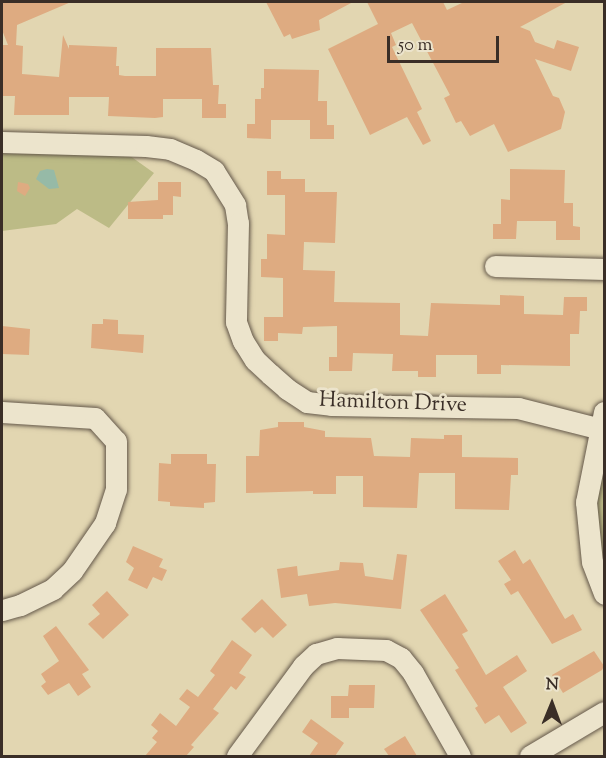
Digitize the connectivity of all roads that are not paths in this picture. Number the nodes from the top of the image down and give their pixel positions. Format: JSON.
{"nodes":[{"id":1,"x":2,"y":142,"type":"edge"},
{"id":2,"x":495,"y":266,"type":"dead end"},
{"id":3,"x":604,"y":269,"type":"edge"},
{"id":4,"x":2,"y":412,"type":"edge"},
{"id":5,"x":603,"y":421,"type":"edge"},
{"id":6,"x":604,"y":594,"type":"edge"},
{"id":7,"x":2,"y":610,"type":"edge"},
{"id":8,"x":604,"y":712,"type":"edge"},
{"id":9,"x":237,"y":756,"type":"edge"},
{"id":10,"x":460,"y":756,"type":"edge"},
{"id":11,"x":530,"y":756,"type":"edge"}],
"edges":[{"from":1,"to":5,"type":"street","name":"Hamilton Drive"},
{"from":2,"to":3,"type":"street"},
{"from":4,"to":7,"type":"street"},
{"from":5,"to":6,"type":"street"},
{"from":8,"to":11,"type":"street"},
{"from":9,"to":10,"type":"street"}]}
